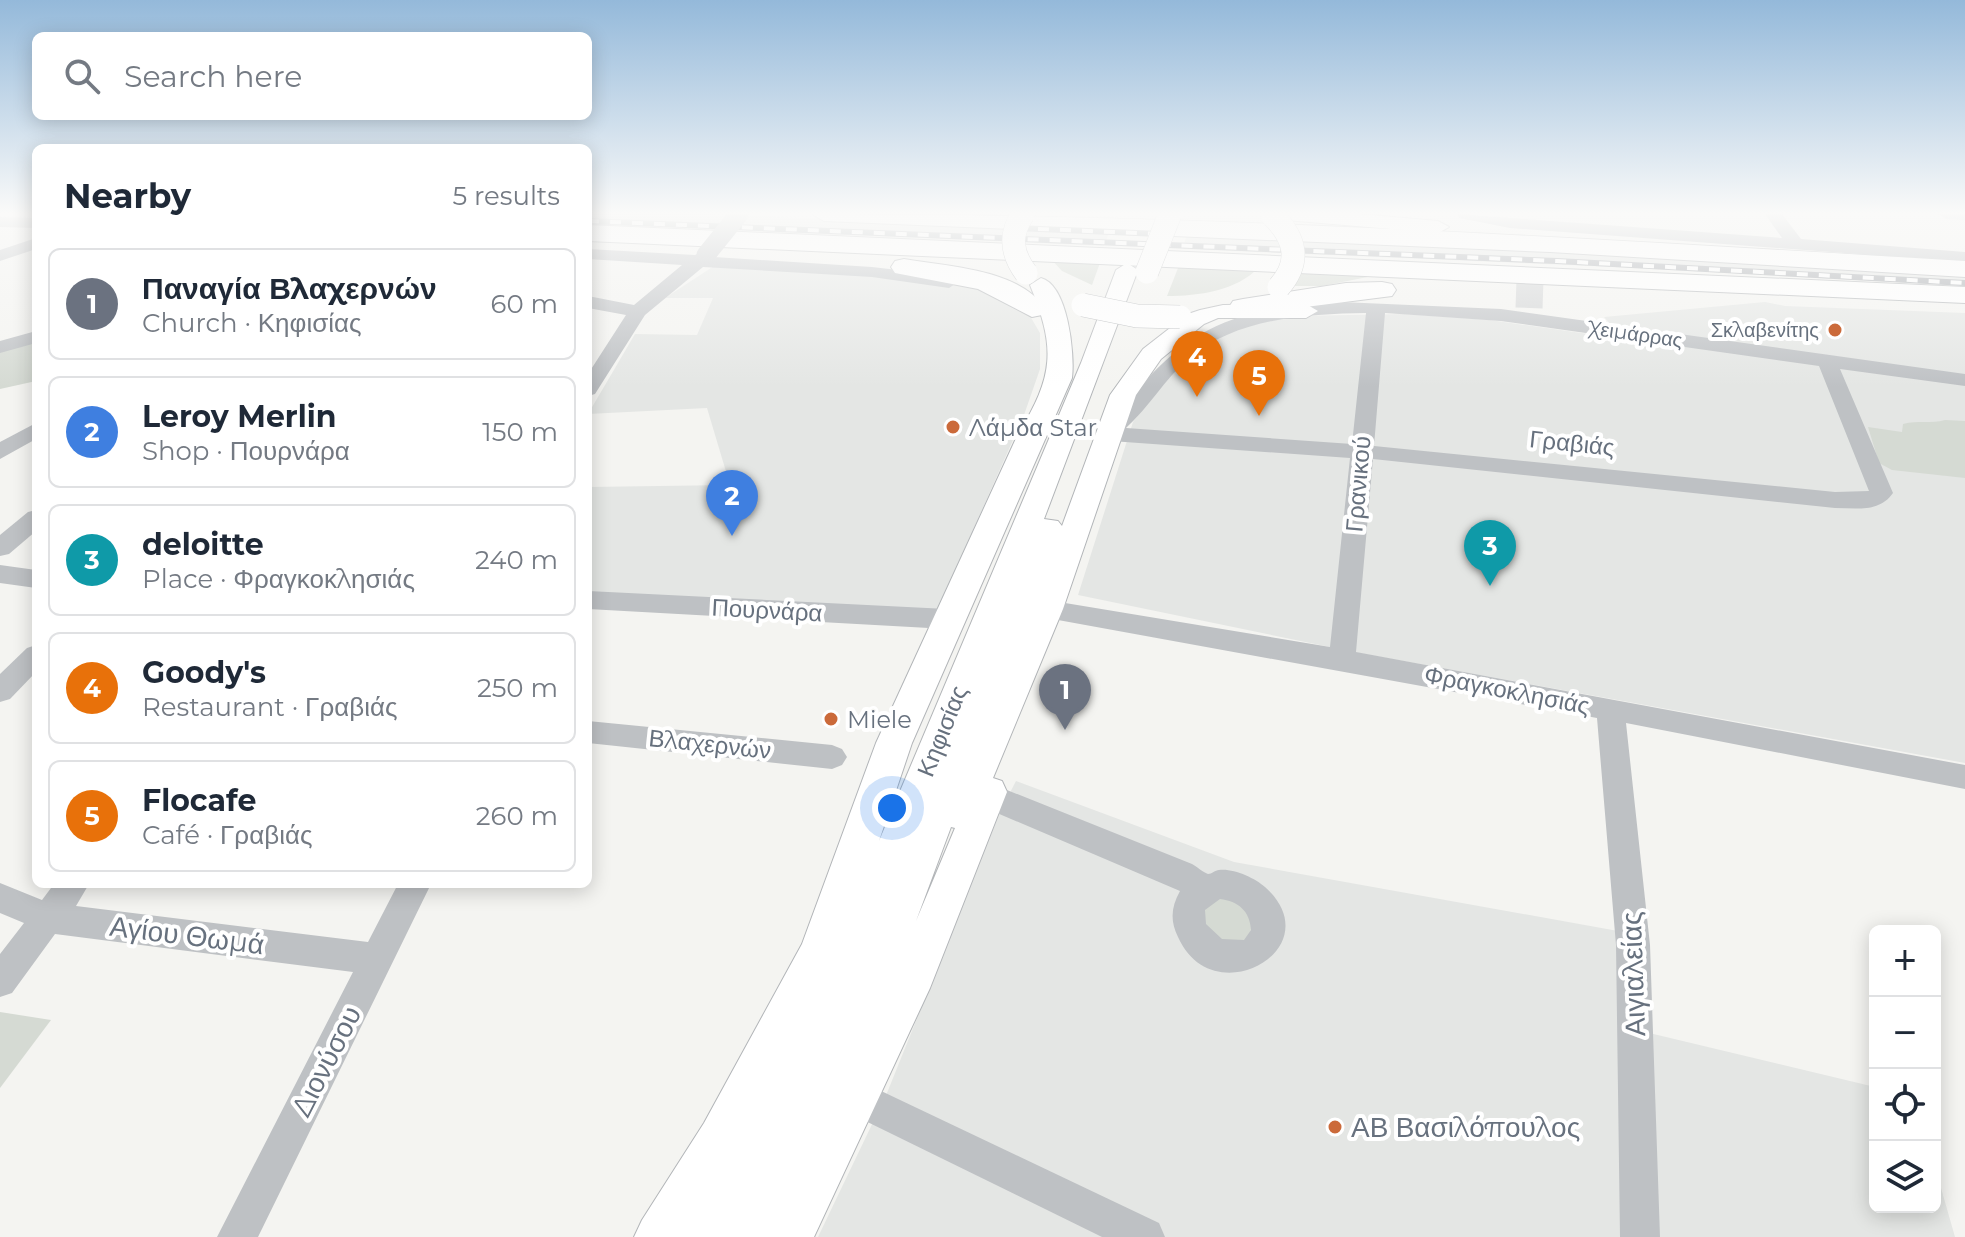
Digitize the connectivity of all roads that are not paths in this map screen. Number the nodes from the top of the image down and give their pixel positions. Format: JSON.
{"nodes":[{"id":1,"x":1137,"y":271,"type":"joint"},
{"id":2,"x":686,"y":272,"type":"edge"},
{"id":3,"x":852,"y":272,"type":"edge"},
{"id":4,"x":926,"y":272,"type":"edge"},
{"id":5,"x":1026,"y":272,"type":"edge"},
{"id":6,"x":1291,"y":272,"type":"edge"},
{"id":7,"x":1448,"y":272,"type":"edge"},
{"id":8,"x":1041,"y":290,"type":"junction"},
{"id":9,"x":1516,"y":294,"type":"tunnel mouth"},
{"id":10,"x":1545,"y":295,"type":"tunnel mouth"},
{"id":11,"x":1965,"y":295,"type":"edge"},
{"id":12,"x":592,"y":303,"type":"edge"},
{"id":13,"x":1965,"y":304,"type":"edge"},
{"id":14,"x":1376,"y":309,"type":"junction"},
{"id":15,"x":638,"y":311,"type":"junction"},
{"id":16,"x":1225,"y":311,"type":"junction"},
{"id":17,"x":1306,"y":311,"type":"junction"},
{"id":18,"x":32,"y":338,"type":"edge"},
{"id":19,"x":0,"y":347,"type":"edge"},
{"id":20,"x":592,"y":353,"type":"edge"},
{"id":21,"x":611,"y":353,"type":"junction"},
{"id":22,"x":1827,"y":361,"type":"junction"},
{"id":23,"x":1965,"y":380,"type":"edge"},
{"id":24,"x":592,"y":384,"type":"edge"},
{"id":25,"x":1112,"y":431,"type":"junction"},
{"id":26,"x":32,"y":432,"type":"edge"},
{"id":27,"x":1360,"y":449,"type":"junction"},
{"id":28,"x":0,"y":452,"type":"edge"},
{"id":29,"x":32,"y":521,"type":"edge"},
{"id":30,"x":0,"y":548,"type":"edge"},
{"id":31,"x":0,"y":558,"type":"edge"},
{"id":32,"x":32,"y":562,"type":"edge"},
{"id":33,"x":0,"y":574,"type":"edge"},
{"id":34,"x":32,"y":578,"type":"edge"},
{"id":35,"x":0,"y":589,"type":"edge"},
{"id":36,"x":32,"y":593,"type":"edge"},
{"id":37,"x":592,"y":600,"type":"edge"},
{"id":38,"x":1047,"y":609,"type":"junction"},
{"id":39,"x":963,"y":628,"type":"junction"},
{"id":40,"x":32,"y":659,"type":"edge"},
{"id":41,"x":1342,"y":659,"type":"junction"},
{"id":42,"x":0,"y":691,"type":"edge"},
{"id":43,"x":1011,"y":692,"type":"junction"},
{"id":44,"x":1611,"y":711,"type":"junction"},
{"id":45,"x":592,"y":732,"type":"edge"},
{"id":46,"x":832,"y":757,"type":"dead end"},
{"id":47,"x":1965,"y":777,"type":"edge"},
{"id":48,"x":987,"y":795,"type":"junction"},
{"id":49,"x":70,"y":888,"type":"edge"},
{"id":50,"x":413,"y":888,"type":"edge"},
{"id":51,"x":1204,"y":889,"type":"dead end"},
{"id":52,"x":0,"y":898,"type":"edge"},
{"id":53,"x":50,"y":918,"type":"junction"},
{"id":54,"x":377,"y":959,"type":"junction"},
{"id":55,"x":0,"y":981,"type":"edge"},
{"id":56,"x":859,"y":1017,"type":"junction"},
{"id":57,"x":858,"y":1098,"type":"junction"},
{"id":58,"x":237,"y":1237,"type":"edge"},
{"id":59,"x":659,"y":1237,"type":"edge"},
{"id":60,"x":712,"y":1237,"type":"edge"},
{"id":61,"x":752,"y":1237,"type":"edge"},
{"id":62,"x":788,"y":1237,"type":"edge"},
{"id":63,"x":1145,"y":1237,"type":"edge"},
{"id":64,"x":1640,"y":1237,"type":"edge"}],
"edges":[{"from":1,"to":39,"type":"main road","name":"Κηφισίας"},
{"from":1,"to":56,"type":"main road","name":"Κηφισίας"},
{"from":2,"to":15,"type":"street"},
{"from":3,"to":8,"type":"street"},
{"from":4,"to":8,"type":"highway"},
{"from":5,"to":8,"type":"main road","name":"Κηφισίας","bridge":true},
{"from":6,"to":16,"type":"main road","bridge":true},
{"from":7,"to":11,"type":"highway"},
{"from":8,"to":16,"type":"main road","bridge":true},
{"from":8,"to":39,"type":"main road","name":"Κηφισίας"},
{"from":9,"to":16,"type":"highway"},
{"from":10,"to":13,"type":"highway"},
{"from":12,"to":15,"type":"street"},
{"from":14,"to":17,"type":"street","name":"Χειμάρρας"},
{"from":14,"to":22,"type":"street","name":"Χειμάρρας"},
{"from":14,"to":27,"type":"street","name":"Γρανικού"},
{"from":15,"to":21,"type":"street"},
{"from":16,"to":17,"type":"main road"},
{"from":16,"to":25,"type":"main road"},
{"from":17,"to":25,"type":"street","name":"Χειμάρρας"},
{"from":18,"to":19,"type":"street"},
{"from":20,"to":21,"type":"street"},
{"from":21,"to":24,"type":"street"},
{"from":22,"to":23,"type":"street","name":"Χειμάρρας"},
{"from":22,"to":27,"type":"street","name":"Γραβιάς"},
{"from":25,"to":27,"type":"street","name":"Γραβιάς"},
{"from":25,"to":38,"type":"main road"},
{"from":26,"to":28,"type":"street"},
{"from":27,"to":41,"type":"street","name":"Γρανικού"},
{"from":29,"to":30,"type":"street"},
{"from":31,"to":32,"type":"street"},
{"from":33,"to":34,"type":"street"},
{"from":35,"to":36,"type":"street"},
{"from":37,"to":39,"type":"street","name":"Πουρνάρα"},
{"from":38,"to":41,"type":"street","name":"Φραγκοκλησιάς"},
{"from":38,"to":43,"type":"main road"},
{"from":39,"to":59,"type":"main road"},
{"from":39,"to":60,"type":"main road","name":"Κηφισίας"},
{"from":40,"to":42,"type":"street"},
{"from":41,"to":44,"type":"street","name":"Φραγκοκλησιάς"},
{"from":43,"to":48,"type":"main road"},
{"from":43,"to":56,"type":"main road"},
{"from":44,"to":47,"type":"street","name":"Φραγκοκλησιάς"},
{"from":44,"to":64,"type":"street","name":"Αιγιαλείας"},
{"from":45,"to":46,"type":"street","name":"Βλαχερνών"},
{"from":48,"to":51,"type":"street"},
{"from":48,"to":57,"type":"main road"},
{"from":49,"to":53,"type":"street"},
{"from":50,"to":54,"type":"street","name":"Διονύσου"},
{"from":52,"to":53,"type":"street","name":"Αγίου Θωμά"},
{"from":53,"to":54,"type":"street","name":"Αγίου Θωμά"},
{"from":53,"to":55,"type":"street"},
{"from":54,"to":58,"type":"street","name":"Διονύσου"},
{"from":56,"to":61,"type":"main road","name":"Κηφισίας"},
{"from":57,"to":62,"type":"main road"},
{"from":57,"to":63,"type":"street"}]}
